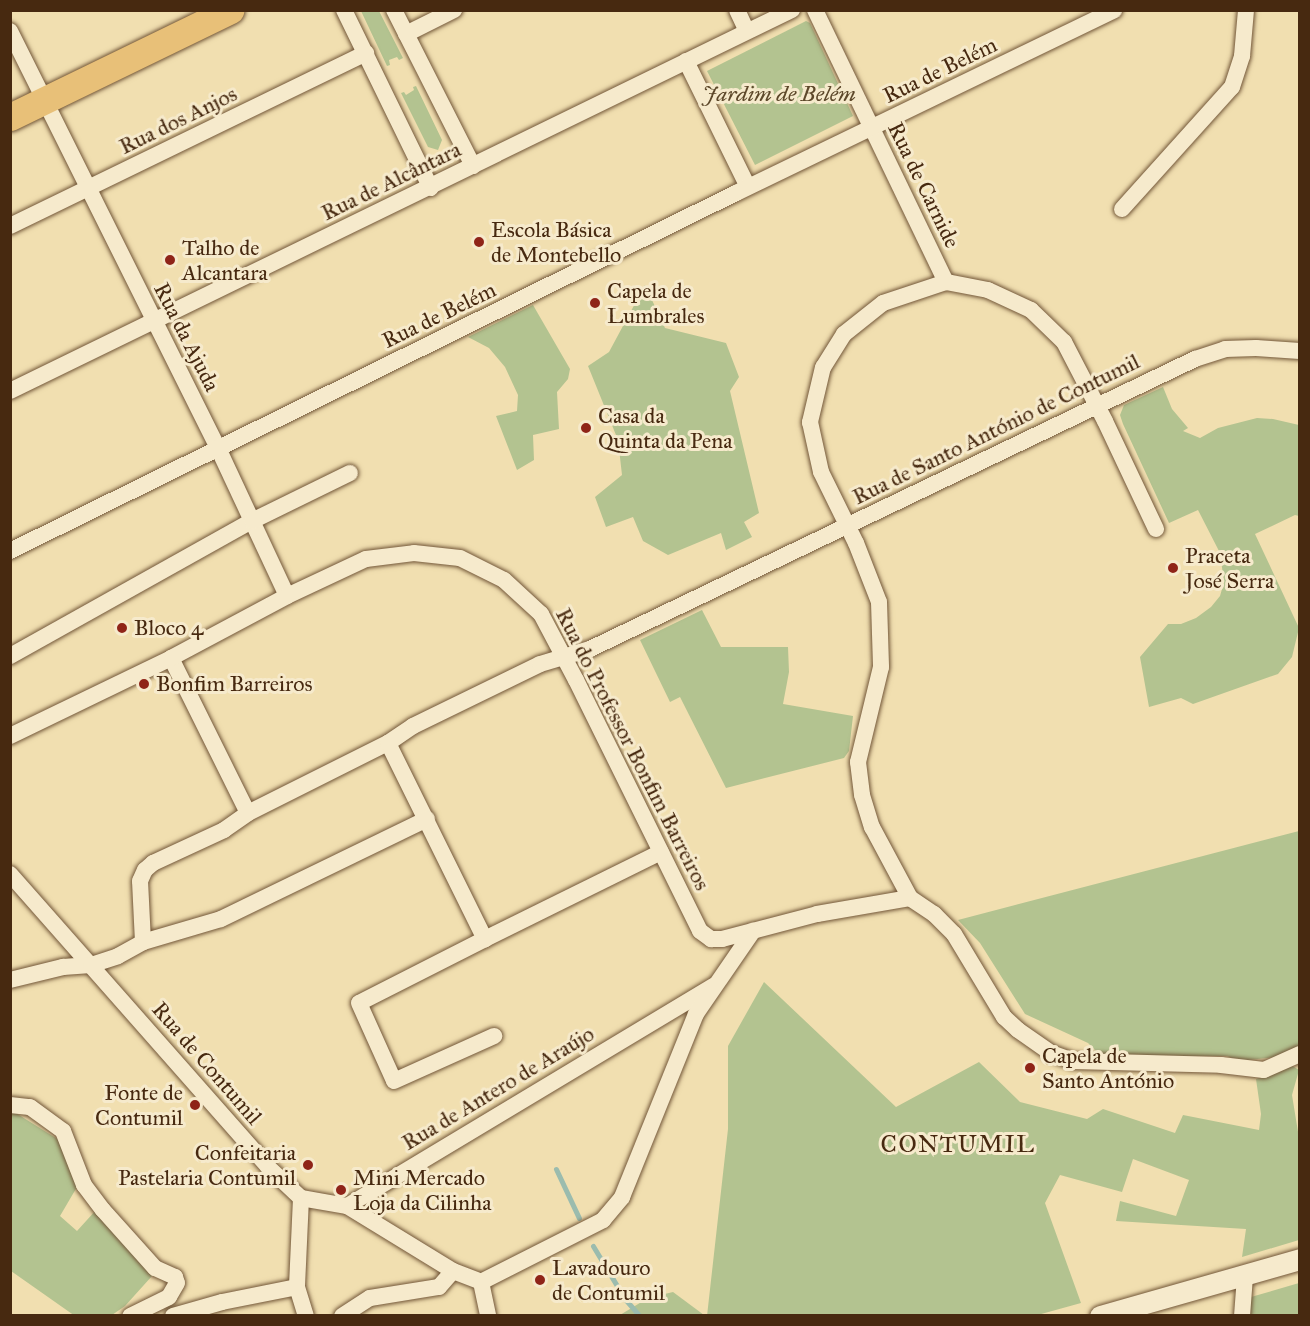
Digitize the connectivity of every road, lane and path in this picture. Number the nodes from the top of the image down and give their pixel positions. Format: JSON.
{"nodes":[{"id":1,"x":230,"y":10,"type":"edge"},
{"id":2,"x":344,"y":10,"type":"edge"},
{"id":3,"x":394,"y":10,"type":"edge"},
{"id":4,"x":454,"y":10,"type":"edge"},
{"id":5,"x":737,"y":10,"type":"edge"},
{"id":6,"x":792,"y":10,"type":"edge"},
{"id":7,"x":815,"y":10,"type":"edge"},
{"id":8,"x":1114,"y":10,"type":"edge"},
{"id":9,"x":1246,"y":10,"type":"edge"},
{"id":10,"x":10,"y":30,"type":"edge"},
{"id":11,"x":747,"y":31,"type":"junction"},
{"id":12,"x":406,"y":34,"type":"junction"},
{"id":13,"x":366,"y":53,"type":"junction"},
{"id":14,"x":686,"y":61,"type":"junction"},
{"id":15,"x":44,"y":100,"type":"junction"},
{"id":16,"x":10,"y":117,"type":"edge"},
{"id":17,"x":871,"y":129,"type":"junction"},
{"id":18,"x":473,"y":166,"type":"junction"},
{"id":19,"x":748,"y":187,"type":"junction"},
{"id":20,"x":430,"y":188,"type":"junction"},
{"id":21,"x":88,"y":190,"type":"junction"},
{"id":22,"x":1122,"y":209,"type":"dead end"},
{"id":23,"x":10,"y":226,"type":"edge"},
{"id":24,"x":946,"y":282,"type":"junction"},
{"id":25,"x":154,"y":321,"type":"junction"},
{"id":26,"x":1299,"y":351,"type":"edge"},
{"id":27,"x":10,"y":391,"type":"edge"},
{"id":28,"x":1097,"y":405,"type":"junction"},
{"id":29,"x":218,"y":448,"type":"junction"},
{"id":30,"x":350,"y":473,"type":"dead end"},
{"id":31,"x":252,"y":521,"type":"junction"},
{"id":32,"x":848,"y":525,"type":"junction"},
{"id":33,"x":1156,"y":529,"type":"dead end"},
{"id":34,"x":10,"y":551,"type":"edge"},
{"id":35,"x":287,"y":596,"type":"junction"},
{"id":36,"x":10,"y":656,"type":"edge"},
{"id":37,"x":565,"y":657,"type":"junction"},
{"id":38,"x":171,"y":658,"type":"junction"},
{"id":39,"x":10,"y":736,"type":"edge"},
{"id":40,"x":388,"y":743,"type":"junction"},
{"id":41,"x":248,"y":813,"type":"junction"},
{"id":42,"x":427,"y":819,"type":"junction"},
{"id":43,"x":661,"y":852,"type":"junction"},
{"id":44,"x":10,"y":874,"type":"edge"},
{"id":45,"x":910,"y":898,"type":"junction"},
{"id":46,"x":753,"y":931,"type":"junction"},
{"id":47,"x":485,"y":939,"type":"junction"},
{"id":48,"x":143,"y":942,"type":"junction"},
{"id":49,"x":91,"y":965,"type":"junction"},
{"id":50,"x":10,"y":980,"type":"edge"},
{"id":51,"x":713,"y":986,"type":"junction"},
{"id":52,"x":494,"y":1036,"type":"dead end"},
{"id":53,"x":1299,"y":1054,"type":"edge"},
{"id":54,"x":10,"y":1105,"type":"edge"},
{"id":55,"x":301,"y":1198,"type":"junction"},
{"id":56,"x":347,"y":1206,"type":"junction"},
{"id":57,"x":1299,"y":1259,"type":"edge"},
{"id":58,"x":453,"y":1271,"type":"junction"},
{"id":59,"x":1245,"y":1276,"type":"junction"},
{"id":60,"x":481,"y":1282,"type":"junction"},
{"id":61,"x":297,"y":1287,"type":"junction"},
{"id":62,"x":130,"y":1316,"type":"edge"},
{"id":63,"x":173,"y":1316,"type":"edge"},
{"id":64,"x":306,"y":1316,"type":"edge"},
{"id":65,"x":342,"y":1316,"type":"edge"},
{"id":66,"x":488,"y":1316,"type":"edge"},
{"id":67,"x":1100,"y":1316,"type":"edge"},
{"id":68,"x":1242,"y":1316,"type":"edge"}],
"edges":[{"from":1,"to":15,"type":"main road"},
{"from":2,"to":13,"type":"street"},
{"from":3,"to":12,"type":"street"},
{"from":4,"to":12,"type":"street"},
{"from":5,"to":11,"type":"street"},
{"from":6,"to":11,"type":"street","name":"Rua de Alcântara"},
{"from":7,"to":17,"type":"street","name":"Rua de Carnide"},
{"from":8,"to":17,"type":"street","name":"Rua de Belém"},
{"from":9,"to":22,"type":"street"},
{"from":10,"to":15,"type":"street","name":"Rua da Ajuda"},
{"from":11,"to":14,"type":"street","name":"Rua de Alcântara"},
{"from":12,"to":18,"type":"street"},
{"from":13,"to":20,"type":"street"},
{"from":13,"to":21,"type":"street","name":"Rua dos Anjos"},
{"from":14,"to":18,"type":"street","name":"Rua de Alcântara"},
{"from":14,"to":19,"type":"street"},
{"from":15,"to":16,"type":"main road"},
{"from":15,"to":21,"type":"street","name":"Rua da Ajuda"},
{"from":17,"to":19,"type":"street","name":"Rua de Belém"},
{"from":17,"to":24,"type":"street","name":"Rua de Carnide"},
{"from":18,"to":20,"type":"street","name":"Rua de Alcântara"},
{"from":19,"to":29,"type":"street","name":"Rua de Belém"},
{"from":20,"to":25,"type":"street","name":"Rua de Alcântara"},
{"from":21,"to":23,"type":"street","name":"Rua dos Anjos"},
{"from":21,"to":25,"type":"street","name":"Rua da Ajuda"},
{"from":24,"to":28,"type":"street"},
{"from":24,"to":32,"type":"street"},
{"from":25,"to":27,"type":"street","name":"Rua de Alcântara"},
{"from":25,"to":29,"type":"street","name":"Rua da Ajuda"},
{"from":26,"to":28,"type":"street","name":"Rua de Santo António de Contumil"},
{"from":28,"to":32,"type":"street","name":"Rua de Santo António de Contumil"},
{"from":28,"to":33,"type":"street"},
{"from":29,"to":31,"type":"street","name":"Rua da Ajuda"},
{"from":29,"to":34,"type":"street","name":"Rua de Belém"},
{"from":30,"to":31,"type":"street"},
{"from":31,"to":35,"type":"street","name":"Rua da Ajuda"},
{"from":31,"to":36,"type":"street"},
{"from":32,"to":37,"type":"street"},
{"from":32,"to":45,"type":"street","name":"Rua de Santo António de Contumil"},
{"from":35,"to":37,"type":"street","name":"Rua do Professor Bonfim Barreiros"},
{"from":35,"to":38,"type":"street","name":"Rua do Professor Bonfim Barreiros"},
{"from":37,"to":40,"type":"street"},
{"from":37,"to":43,"type":"street","name":"Rua do Professor Bonfim Barreiros"},
{"from":38,"to":39,"type":"street","name":"Rua do Professor Bonfim Barreiros"},
{"from":38,"to":41,"type":"street"},
{"from":40,"to":41,"type":"street"},
{"from":40,"to":42,"type":"street"},
{"from":41,"to":48,"type":"street"},
{"from":42,"to":47,"type":"street"},
{"from":42,"to":48,"type":"street"},
{"from":43,"to":46,"type":"street","name":"Rua do Professor Bonfim Barreiros"},
{"from":43,"to":47,"type":"street"},
{"from":44,"to":49,"type":"street","name":"Rua de Contumil"},
{"from":45,"to":46,"type":"street","name":"Rua do Professor Bonfim Barreiros"},
{"from":45,"to":53,"type":"street","name":"Rua de Santo António de Contumil"},
{"from":46,"to":51,"type":"street"},
{"from":47,"to":52,"type":"street"},
{"from":48,"to":49,"type":"street"},
{"from":49,"to":50,"type":"street"},
{"from":49,"to":55,"type":"street","name":"Rua de Contumil"},
{"from":51,"to":56,"type":"street","name":"Rua de Antero de Araújo"},
{"from":51,"to":60,"type":"street"},
{"from":54,"to":62,"type":"street"},
{"from":55,"to":56,"type":"street"},
{"from":55,"to":61,"type":"street"},
{"from":56,"to":58,"type":"street"},
{"from":57,"to":59,"type":"street"},
{"from":58,"to":60,"type":"street"},
{"from":58,"to":65,"type":"street"},
{"from":59,"to":67,"type":"street"},
{"from":59,"to":68,"type":"street"},
{"from":60,"to":66,"type":"street"},
{"from":61,"to":63,"type":"street"},
{"from":61,"to":64,"type":"street"}]}
